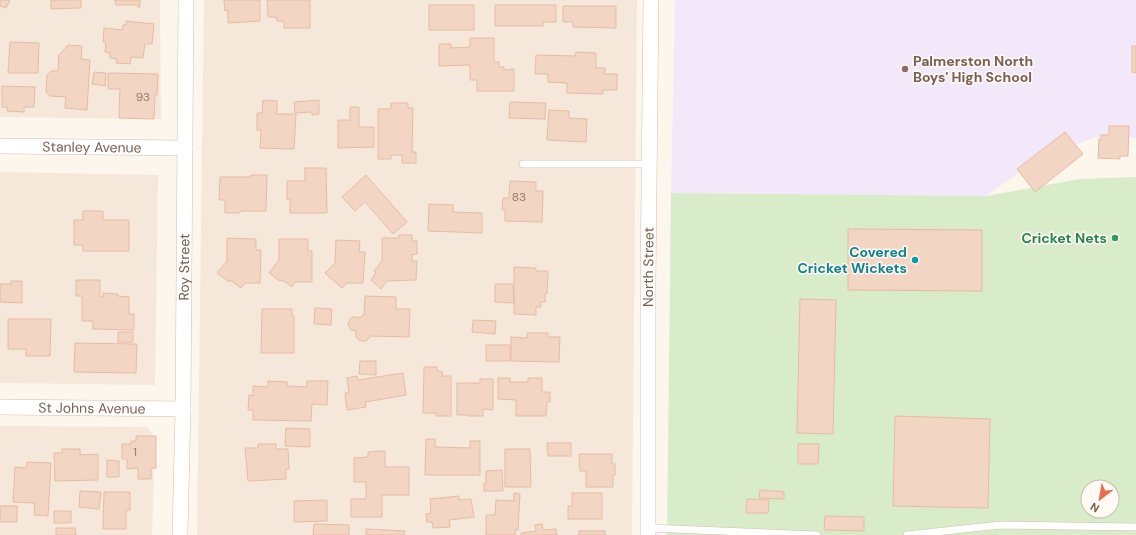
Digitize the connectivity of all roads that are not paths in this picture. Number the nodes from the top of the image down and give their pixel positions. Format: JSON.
{"nodes":[{"id":1,"x":186,"y":0,"type":"edge"},
{"id":2,"x":651,"y":0,"type":"edge"},
{"id":3,"x":0,"y":146,"type":"edge"},
{"id":4,"x":185,"y":148,"type":"junction"},
{"id":5,"x":523,"y":164,"type":"dead end"},
{"id":6,"x":649,"y":164,"type":"junction"},
{"id":7,"x":0,"y":407,"type":"edge"},
{"id":8,"x":183,"y":409,"type":"junction"},
{"id":9,"x":1136,"y":527,"type":"edge"},
{"id":10,"x":648,"y":531,"type":"edge"},
{"id":11,"x":180,"y":535,"type":"edge"},
{"id":12,"x":817,"y":535,"type":"edge"},
{"id":13,"x":907,"y":535,"type":"edge"}],
"edges":[{"from":1,"to":4,"type":"street","name":"Roy Street"},
{"from":2,"to":6,"type":"street","name":"North Street"},
{"from":3,"to":4,"type":"street","name":"Stanley Avenue"},
{"from":4,"to":8,"type":"street","name":"Roy Street"},
{"from":5,"to":6,"type":"lane"},
{"from":6,"to":10,"type":"street","name":"North Street"},
{"from":7,"to":8,"type":"street","name":"St Johns Avenue"},
{"from":8,"to":11,"type":"street","name":"Roy Street"},
{"from":9,"to":13,"type":"lane"},
{"from":10,"to":12,"type":"lane"}]}
